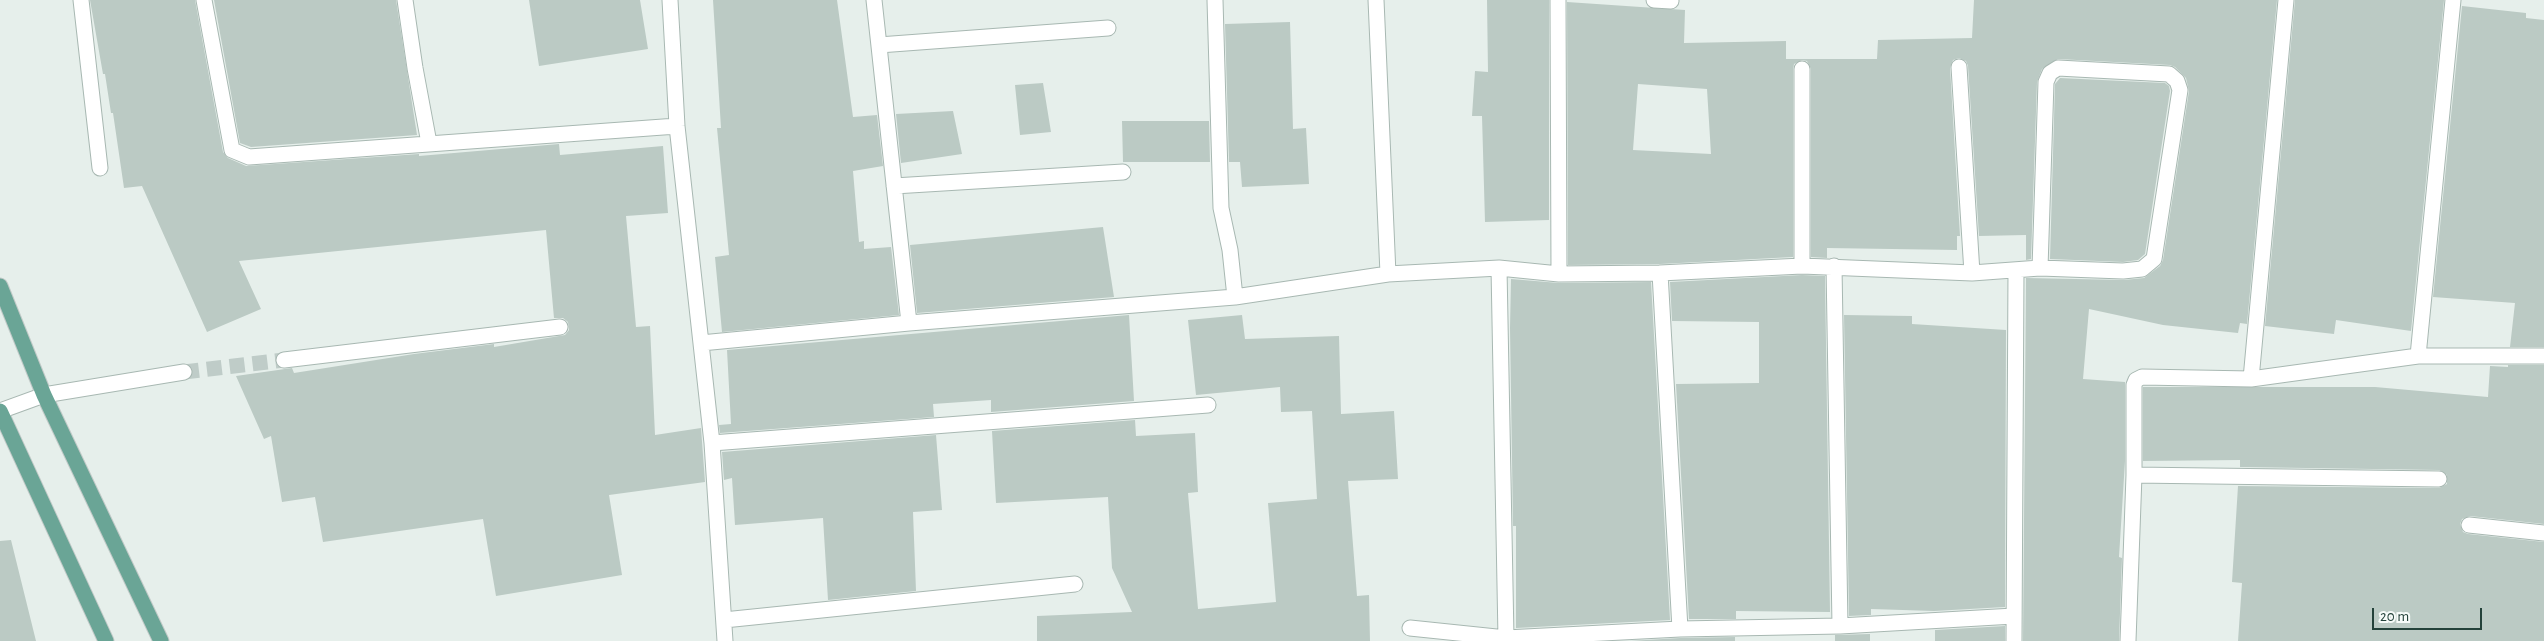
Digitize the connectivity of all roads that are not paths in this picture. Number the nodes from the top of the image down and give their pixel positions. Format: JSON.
{"nodes":[{"id":1,"x":81,"y":0,"type":"edge"},
{"id":2,"x":204,"y":0,"type":"edge"},
{"id":3,"x":405,"y":0,"type":"edge"},
{"id":4,"x":670,"y":0,"type":"edge"},
{"id":5,"x":874,"y":0,"type":"edge"},
{"id":6,"x":1214,"y":0,"type":"edge"},
{"id":7,"x":1376,"y":0,"type":"edge"},
{"id":8,"x":1558,"y":0,"type":"edge"},
{"id":9,"x":1654,"y":0,"type":"edge"},
{"id":10,"x":2286,"y":0,"type":"edge"},
{"id":11,"x":2453,"y":0,"type":"edge"},
{"id":12,"x":1671,"y":1,"type":"edge"},
{"id":13,"x":1108,"y":28,"type":"dead end"},
{"id":14,"x":879,"y":46,"type":"junction"},
{"id":15,"x":1959,"y":67,"type":"dead end"},
{"id":16,"x":1802,"y":69,"type":"dead end"},
{"id":17,"x":677,"y":126,"type":"junction"},
{"id":18,"x":429,"y":143,"type":"junction"},
{"id":19,"x":100,"y":168,"type":"dead end"},
{"id":20,"x":1123,"y":172,"type":"dead end"},
{"id":21,"x":894,"y":186,"type":"junction"},
{"id":22,"x":1802,"y":266,"type":"junction"},
{"id":23,"x":1834,"y":266,"type":"junction"},
{"id":24,"x":1499,"y":268,"type":"junction"},
{"id":25,"x":2040,"y":268,"type":"junction"},
{"id":26,"x":2016,"y":270,"type":"junction"},
{"id":27,"x":1660,"y":273,"type":"junction"},
{"id":28,"x":1972,"y":273,"type":"junction"},
{"id":29,"x":1388,"y":274,"type":"junction"},
{"id":30,"x":1559,"y":274,"type":"junction"},
{"id":31,"x":0,"y":286,"type":"edge"},
{"id":32,"x":1235,"y":297,"type":"junction"},
{"id":33,"x":909,"y":323,"type":"junction"},
{"id":34,"x":560,"y":327,"type":"dead end"},
{"id":35,"x":701,"y":343,"type":"junction"},
{"id":36,"x":2418,"y":356,"type":"junction"},
{"id":37,"x":2544,"y":356,"type":"edge"},
{"id":38,"x":284,"y":360,"type":"tunnel mouth"},
{"id":39,"x":184,"y":372,"type":"tunnel mouth"},
{"id":40,"x":2251,"y":379,"type":"junction"},
{"id":41,"x":44,"y":394,"type":"junction"},
{"id":42,"x":1208,"y":404,"type":"dead end"},
{"id":43,"x":0,"y":411,"type":"edge"},
{"id":44,"x":712,"y":443,"type":"junction"},
{"id":45,"x":2134,"y":475,"type":"junction"},
{"id":46,"x":2439,"y":479,"type":"dead end"},
{"id":47,"x":2469,"y":525,"type":"dead end"},
{"id":48,"x":2544,"y":533,"type":"edge"},
{"id":49,"x":1075,"y":584,"type":"dead end"},
{"id":50,"x":2014,"y":616,"type":"junction"},
{"id":51,"x":724,"y":620,"type":"junction"},
{"id":52,"x":1840,"y":626,"type":"junction"},
{"id":53,"x":1410,"y":628,"type":"dead end"},
{"id":54,"x":1680,"y":628,"type":"junction"},
{"id":55,"x":1506,"y":638,"type":"junction"},
{"id":56,"x":106,"y":641,"type":"edge"},
{"id":57,"x":161,"y":641,"type":"edge"},
{"id":58,"x":725,"y":641,"type":"edge"},
{"id":59,"x":2014,"y":641,"type":"edge"},
{"id":60,"x":2128,"y":641,"type":"edge"}],
"edges":[{"from":1,"to":19,"type":"street"},
{"from":2,"to":18,"type":"street"},
{"from":3,"to":18,"type":"street"},
{"from":4,"to":17,"type":"street"},
{"from":5,"to":14,"type":"street"},
{"from":6,"to":32,"type":"street"},
{"from":7,"to":29,"type":"street"},
{"from":8,"to":30,"type":"street"},
{"from":9,"to":12,"type":"street"},
{"from":10,"to":40,"type":"street"},
{"from":11,"to":36,"type":"street"},
{"from":13,"to":14,"type":"street"},
{"from":14,"to":21,"type":"street"},
{"from":15,"to":28,"type":"street"},
{"from":16,"to":22,"type":"street"},
{"from":17,"to":18,"type":"street"},
{"from":17,"to":35,"type":"street"},
{"from":20,"to":21,"type":"street"},
{"from":21,"to":33,"type":"street"},
{"from":22,"to":23,"type":"street"},
{"from":22,"to":27,"type":"street"},
{"from":23,"to":28,"type":"street"},
{"from":23,"to":52,"type":"street"},
{"from":24,"to":29,"type":"street"},
{"from":24,"to":30,"type":"street"},
{"from":24,"to":55,"type":"street"},
{"from":25,"to":25,"type":"street"},
{"from":25,"to":26,"type":"street"},
{"from":26,"to":28,"type":"street"},
{"from":26,"to":50,"type":"street"},
{"from":27,"to":30,"type":"street"},
{"from":27,"to":54,"type":"street"},
{"from":29,"to":32,"type":"street"},
{"from":31,"to":41,"type":"main road"},
{"from":32,"to":33,"type":"street"},
{"from":33,"to":35,"type":"street"},
{"from":34,"to":38,"type":"street"},
{"from":35,"to":44,"type":"street"},
{"from":36,"to":37,"type":"street"},
{"from":36,"to":40,"type":"street"},
{"from":39,"to":41,"type":"street"},
{"from":40,"to":45,"type":"street"},
{"from":41,"to":43,"type":"street"},
{"from":41,"to":57,"type":"main road"},
{"from":42,"to":44,"type":"street"},
{"from":43,"to":56,"type":"main road"},
{"from":44,"to":51,"type":"street"},
{"from":45,"to":46,"type":"street"},
{"from":45,"to":60,"type":"street"},
{"from":47,"to":48,"type":"street"},
{"from":49,"to":51,"type":"street"},
{"from":50,"to":52,"type":"street"},
{"from":50,"to":59,"type":"street"},
{"from":51,"to":58,"type":"street"},
{"from":52,"to":54,"type":"street"},
{"from":53,"to":55,"type":"street"},
{"from":54,"to":55,"type":"street"}]}
